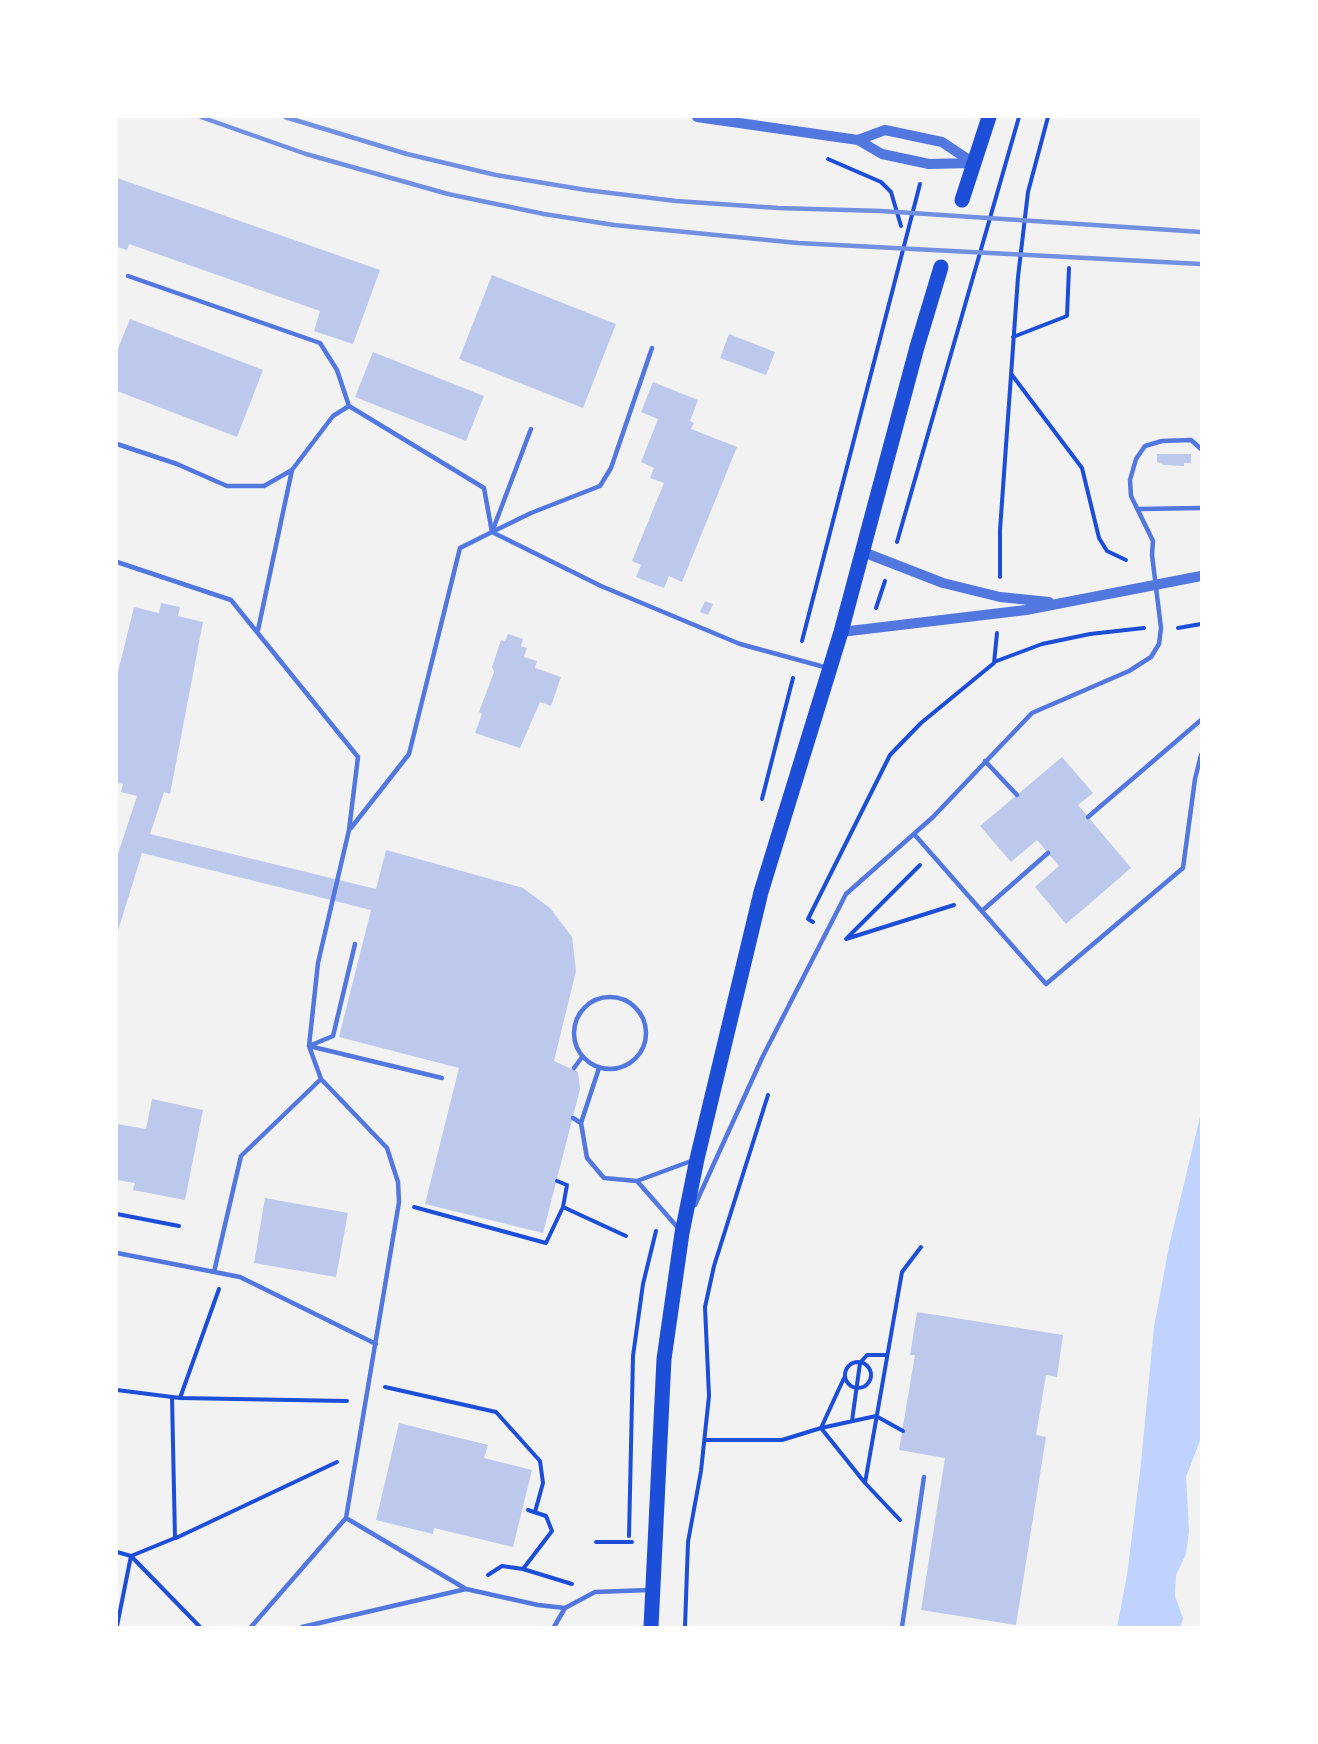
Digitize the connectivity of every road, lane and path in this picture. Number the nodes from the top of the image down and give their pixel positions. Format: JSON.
{"nodes":[{"id":1,"x":698,"y":117,"type":"edge"},
{"id":2,"x":989,"y":117,"type":"edge"},
{"id":3,"x":1019,"y":117,"type":"edge"},
{"id":4,"x":1048,"y":117,"type":"edge"},
{"id":5,"x":802,"y":132,"type":"junction"},
{"id":6,"x":858,"y":140,"type":"junction"},
{"id":7,"x":972,"y":163,"type":"junction"},
{"id":8,"x":962,"y":200,"type":"dead end"},
{"id":9,"x":901,"y":226,"type":"dead end"},
{"id":10,"x":941,"y":267,"type":"dead end"},
{"id":11,"x":1069,"y":268,"type":"dead end"},
{"id":12,"x":128,"y":276,"type":"dead end"},
{"id":13,"x":1013,"y":337,"type":"junction"},
{"id":14,"x":652,"y":348,"type":"dead end"},
{"id":15,"x":1011,"y":374,"type":"junction"},
{"id":16,"x":349,"y":406,"type":"junction"},
{"id":17,"x":531,"y":429,"type":"dead end"},
{"id":18,"x":117,"y":444,"type":"edge"},
{"id":19,"x":1201,"y":449,"type":"edge"},
{"id":20,"x":292,"y":470,"type":"junction"},
{"id":21,"x":1201,"y":508,"type":"edge"},
{"id":22,"x":1139,"y":509,"type":"junction"},
{"id":23,"x":492,"y":532,"type":"junction"},
{"id":24,"x":863,"y":552,"type":"junction"},
{"id":25,"x":1126,"y":560,"type":"dead end"},
{"id":26,"x":117,"y":562,"type":"edge"},
{"id":27,"x":892,"y":562,"type":"junction"},
{"id":28,"x":1201,"y":576,"type":"edge"},
{"id":29,"x":1157,"y":586,"type":"junction"},
{"id":30,"x":1000,"y":597,"type":"junction"},
{"id":31,"x":1061,"y":603,"type":"junction"},
{"id":32,"x":999,"y":613,"type":"junction"},
{"id":33,"x":1201,"y":624,"type":"edge"},
{"id":34,"x":870,"y":628,"type":"junction"},
{"id":35,"x":1161,"y":628,"type":"junction"},
{"id":36,"x":258,"y":630,"type":"junction"},
{"id":37,"x":841,"y":632,"type":"junction"},
{"id":38,"x":994,"y":663,"type":"junction"},
{"id":39,"x":830,"y":668,"type":"junction"},
{"id":40,"x":1201,"y":720,"type":"edge"},
{"id":41,"x":1201,"y":755,"type":"edge"},
{"id":42,"x":985,"y":761,"type":"junction"},
{"id":43,"x":1017,"y":795,"type":"dead end"},
{"id":44,"x":1088,"y":817,"type":"dead end"},
{"id":45,"x":349,"y":830,"type":"junction"},
{"id":46,"x":914,"y":834,"type":"junction"},
{"id":47,"x":931,"y":853,"type":"junction"},
{"id":48,"x":1048,"y":853,"type":"dead end"},
{"id":49,"x":973,"y":899,"type":"junction"},
{"id":50,"x":983,"y":910,"type":"junction"},
{"id":51,"x":814,"y":922,"type":"dead end"},
{"id":52,"x":839,"y":935,"type":"dead end"},
{"id":53,"x":846,"y":939,"type":"junction"},
{"id":54,"x":355,"y":944,"type":"dead end"},
{"id":55,"x":841,"y":949,"type":"dead end"},
{"id":56,"x":309,"y":1047,"type":"junction"},
{"id":57,"x":582,"y":1057,"type":"junction"},
{"id":58,"x":574,"y":1068,"type":"dead end"},
{"id":59,"x":599,"y":1068,"type":"junction"},
{"id":60,"x":442,"y":1078,"type":"dead end"},
{"id":61,"x":321,"y":1079,"type":"junction"},
{"id":62,"x":769,"y":1090,"type":"dead end"},
{"id":63,"x":573,"y":1118,"type":"dead end"},
{"id":64,"x":581,"y":1123,"type":"junction"},
{"id":65,"x":697,"y":1159,"type":"junction"},
{"id":66,"x":557,"y":1181,"type":"dead end"},
{"id":67,"x":638,"y":1181,"type":"junction"},
{"id":68,"x":399,"y":1202,"type":"junction"},
{"id":69,"x":563,"y":1207,"type":"junction"},
{"id":70,"x":117,"y":1214,"type":"edge"},
{"id":71,"x":179,"y":1226,"type":"dead end"},
{"id":72,"x":682,"y":1233,"type":"junction"},
{"id":73,"x":626,"y":1236,"type":"dead end"},
{"id":74,"x":921,"y":1247,"type":"dead end"},
{"id":75,"x":117,"y":1253,"type":"edge"},
{"id":76,"x":214,"y":1272,"type":"junction"},
{"id":77,"x":223,"y":1280,"type":"dead end"},
{"id":78,"x":376,"y":1344,"type":"junction"},
{"id":79,"x":886,"y":1355,"type":"junction"},
{"id":80,"x":860,"y":1363,"type":"junction"},
{"id":81,"x":844,"y":1378,"type":"junction"},
{"id":82,"x":369,"y":1383,"type":"junction"},
{"id":83,"x":856,"y":1387,"type":"junction"},
{"id":84,"x":117,"y":1390,"type":"edge"},
{"id":85,"x":172,"y":1397,"type":"junction"},
{"id":86,"x":180,"y":1398,"type":"junction"},
{"id":87,"x":366,"y":1401,"type":"junction"},
{"id":88,"x":876,"y":1416,"type":"junction"},
{"id":89,"x":852,"y":1421,"type":"junction"},
{"id":90,"x":821,"y":1428,"type":"junction"},
{"id":91,"x":903,"y":1431,"type":"dead end"},
{"id":92,"x":706,"y":1440,"type":"junction"},
{"id":93,"x":357,"y":1453,"type":"junction"},
{"id":94,"x":924,"y":1477,"type":"dead end"},
{"id":95,"x":865,"y":1483,"type":"junction"},
{"id":96,"x":528,"y":1510,"type":"dead end"},
{"id":97,"x":535,"y":1512,"type":"junction"},
{"id":98,"x":346,"y":1518,"type":"junction"},
{"id":99,"x":915,"y":1536,"type":"junction"},
{"id":100,"x":175,"y":1539,"type":"junction"},
{"id":101,"x":117,"y":1552,"type":"edge"},
{"id":102,"x":131,"y":1556,"type":"junction"},
{"id":103,"x":523,"y":1569,"type":"junction"},
{"id":104,"x":466,"y":1589,"type":"junction"},
{"id":105,"x":652,"y":1590,"type":"junction"},
{"id":106,"x":595,"y":1592,"type":"junction"},
{"id":107,"x":566,"y":1608,"type":"junction"},
{"id":108,"x":117,"y":1626,"type":"edge"},
{"id":109,"x":200,"y":1627,"type":"edge"},
{"id":110,"x":251,"y":1627,"type":"edge"},
{"id":111,"x":302,"y":1627,"type":"edge"},
{"id":112,"x":554,"y":1627,"type":"edge"},
{"id":113,"x":651,"y":1627,"type":"edge"},
{"id":114,"x":685,"y":1627,"type":"edge"},
{"id":115,"x":902,"y":1627,"type":"edge"}],
"edges":[{"from":1,"to":5,"type":"street"},
{"from":2,"to":7,"type":"main road"},
{"from":3,"to":27,"type":"path"},
{"from":4,"to":13,"type":"path"},
{"from":5,"to":6,"type":"street"},
{"from":5,"to":9,"type":"path"},
{"from":6,"to":7,"type":"street"},
{"from":6,"to":7,"type":"street"},
{"from":7,"to":8,"type":"main road"},
{"from":10,"to":24,"type":"main road"},
{"from":11,"to":13,"type":"path"},
{"from":12,"to":16,"type":"lane"},
{"from":13,"to":15,"type":"path"},
{"from":14,"to":23,"type":"lane"},
{"from":15,"to":25,"type":"path"},
{"from":15,"to":30,"type":"path"},
{"from":16,"to":20,"type":"lane"},
{"from":16,"to":23,"type":"lane"},
{"from":17,"to":23,"type":"lane"},
{"from":18,"to":20,"type":"lane"},
{"from":19,"to":22,"type":"lane"},
{"from":20,"to":36,"type":"lane"},
{"from":21,"to":22,"type":"lane"},
{"from":22,"to":29,"type":"lane"},
{"from":23,"to":39,"type":"lane"},
{"from":23,"to":45,"type":"lane"},
{"from":24,"to":27,"type":"street"},
{"from":24,"to":37,"type":"main road"},
{"from":26,"to":36,"type":"lane"},
{"from":27,"to":30,"type":"street"},
{"from":27,"to":34,"type":"path"},
{"from":28,"to":29,"type":"street"},
{"from":29,"to":31,"type":"street"},
{"from":29,"to":35,"type":"lane"},
{"from":30,"to":31,"type":"street"},
{"from":31,"to":32,"type":"street"},
{"from":32,"to":34,"type":"street"},
{"from":32,"to":38,"type":"path"},
{"from":33,"to":35,"type":"path"},
{"from":34,"to":37,"type":"street"},
{"from":35,"to":38,"type":"path"},
{"from":35,"to":42,"type":"lane"},
{"from":36,"to":45,"type":"lane"},
{"from":37,"to":39,"type":"main road"},
{"from":38,"to":51,"type":"path"},
{"from":39,"to":65,"type":"main road"},
{"from":40,"to":44,"type":"lane"},
{"from":41,"to":50,"type":"lane"},
{"from":42,"to":43,"type":"lane"},
{"from":42,"to":46,"type":"lane"},
{"from":45,"to":56,"type":"lane"},
{"from":46,"to":47,"type":"lane"},
{"from":46,"to":72,"type":"lane"},
{"from":47,"to":49,"type":"lane"},
{"from":47,"to":53,"type":"path"},
{"from":48,"to":50,"type":"lane"},
{"from":49,"to":50,"type":"lane"},
{"from":49,"to":53,"type":"path"},
{"from":52,"to":53,"type":"path"},
{"from":53,"to":55,"type":"path"},
{"from":54,"to":56,"type":"lane"},
{"from":56,"to":60,"type":"lane"},
{"from":56,"to":61,"type":"lane"},
{"from":57,"to":58,"type":"lane"},
{"from":57,"to":59,"type":"lane"},
{"from":57,"to":59,"type":"lane"},
{"from":59,"to":64,"type":"lane"},
{"from":61,"to":68,"type":"lane"},
{"from":61,"to":76,"type":"lane"},
{"from":62,"to":92,"type":"path"},
{"from":63,"to":64,"type":"lane"},
{"from":64,"to":67,"type":"lane"},
{"from":65,"to":67,"type":"lane"},
{"from":65,"to":72,"type":"main road"},
{"from":66,"to":69,"type":"path"},
{"from":67,"to":72,"type":"lane"},
{"from":68,"to":69,"type":"path"},
{"from":68,"to":78,"type":"lane"},
{"from":69,"to":73,"type":"path"},
{"from":70,"to":71,"type":"path"},
{"from":72,"to":105,"type":"main road"},
{"from":74,"to":79,"type":"path"},
{"from":75,"to":76,"type":"lane"},
{"from":76,"to":78,"type":"lane"},
{"from":77,"to":86,"type":"path"},
{"from":78,"to":82,"type":"lane"},
{"from":79,"to":80,"type":"path"},
{"from":79,"to":88,"type":"path"},
{"from":80,"to":81,"type":"path"},
{"from":80,"to":83,"type":"path"},
{"from":80,"to":83,"type":"path"},
{"from":81,"to":83,"type":"path"},
{"from":81,"to":90,"type":"path"},
{"from":82,"to":87,"type":"lane"},
{"from":82,"to":97,"type":"path"},
{"from":83,"to":89,"type":"path"},
{"from":84,"to":85,"type":"path"},
{"from":85,"to":86,"type":"path"},
{"from":85,"to":100,"type":"path"},
{"from":86,"to":87,"type":"path"},
{"from":87,"to":93,"type":"lane"},
{"from":88,"to":89,"type":"path"},
{"from":88,"to":91,"type":"path"},
{"from":88,"to":95,"type":"path"},
{"from":89,"to":90,"type":"path"},
{"from":90,"to":92,"type":"path"},
{"from":90,"to":95,"type":"path"},
{"from":92,"to":114,"type":"path"},
{"from":93,"to":98,"type":"lane"},
{"from":93,"to":100,"type":"path"},
{"from":94,"to":99,"type":"lane"},
{"from":95,"to":99,"type":"path"},
{"from":96,"to":97,"type":"path"},
{"from":97,"to":103,"type":"path"},
{"from":98,"to":104,"type":"lane"},
{"from":98,"to":110,"type":"lane"},
{"from":99,"to":115,"type":"lane"},
{"from":100,"to":102,"type":"path"},
{"from":101,"to":102,"type":"path"},
{"from":102,"to":108,"type":"path"},
{"from":102,"to":109,"type":"path"},
{"from":103,"to":104,"type":"path"},
{"from":103,"to":106,"type":"path"},
{"from":104,"to":107,"type":"lane"},
{"from":104,"to":111,"type":"lane"},
{"from":105,"to":106,"type":"lane"},
{"from":105,"to":113,"type":"main road"},
{"from":106,"to":107,"type":"lane"},
{"from":107,"to":112,"type":"lane"}]}
